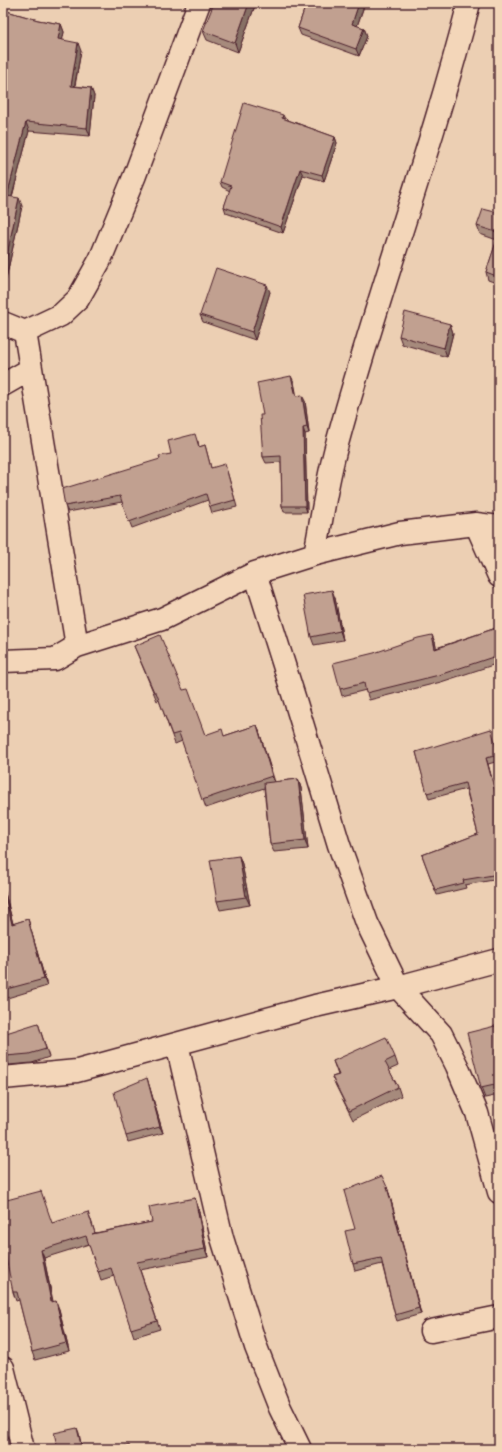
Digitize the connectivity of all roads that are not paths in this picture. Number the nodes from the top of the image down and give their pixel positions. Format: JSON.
{"nodes":[{"id":1,"x":199,"y":3,"type":"edge"},
{"id":2,"x":469,"y":3,"type":"edge"},
{"id":3,"x":3,"y":323,"type":"edge"},
{"id":4,"x":26,"y":332,"type":"junction"},
{"id":5,"x":31,"y":369,"type":"junction"},
{"id":6,"x":3,"y":385,"type":"edge"},
{"id":7,"x":476,"y":524,"type":"junction"},
{"id":8,"x":499,"y":527,"type":"edge"},
{"id":9,"x":315,"y":554,"type":"junction"},
{"id":10,"x":255,"y":573,"type":"junction"},
{"id":11,"x":499,"y":576,"type":"edge"},
{"id":12,"x":77,"y":646,"type":"junction"},
{"id":13,"x":3,"y":661,"type":"edge"},
{"id":14,"x":499,"y":960,"type":"edge"},
{"id":15,"x":398,"y":988,"type":"junction"},
{"id":16,"x":177,"y":1044,"type":"junction"},
{"id":17,"x":3,"y":1078,"type":"edge"},
{"id":18,"x":499,"y":1192,"type":"edge"},
{"id":19,"x":499,"y":1317,"type":"edge"},
{"id":20,"x":431,"y":1331,"type":"dead end"},
{"id":21,"x":3,"y":1368,"type":"edge"},
{"id":22,"x":23,"y":1449,"type":"edge"},
{"id":23,"x":300,"y":1449,"type":"edge"}],
"edges":[{"from":1,"to":4,"type":"street"},
{"from":2,"to":9,"type":"street"},
{"from":3,"to":4,"type":"street"},
{"from":4,"to":5,"type":"street"},
{"from":5,"to":6,"type":"street"},
{"from":5,"to":12,"type":"street"},
{"from":7,"to":8,"type":"street"},
{"from":7,"to":9,"type":"street"},
{"from":7,"to":11,"type":"street"},
{"from":9,"to":10,"type":"street"},
{"from":10,"to":12,"type":"street"},
{"from":10,"to":15,"type":"street"},
{"from":12,"to":13,"type":"street"},
{"from":14,"to":15,"type":"street"},
{"from":15,"to":16,"type":"street"},
{"from":15,"to":18,"type":"street"},
{"from":16,"to":17,"type":"street"},
{"from":16,"to":23,"type":"street"},
{"from":19,"to":20,"type":"street"},
{"from":21,"to":22,"type":"street"}]}
